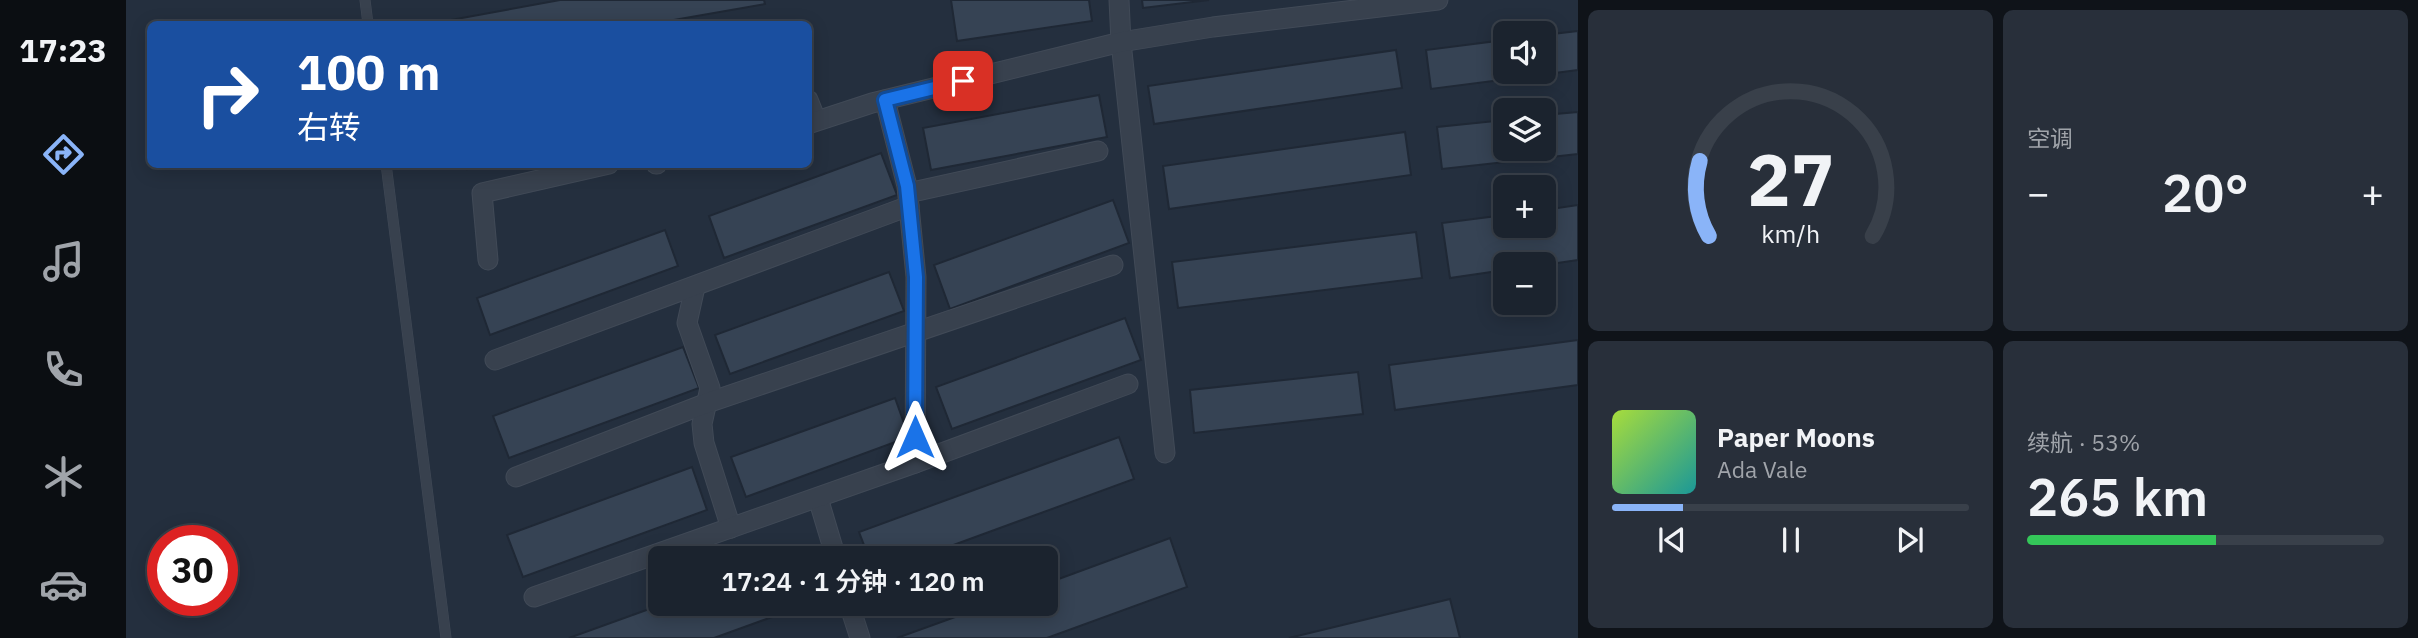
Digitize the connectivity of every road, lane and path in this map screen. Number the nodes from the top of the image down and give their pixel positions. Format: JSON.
{"nodes":[{"id":1,"x":365,"y":0,"type":"edge"},
{"id":2,"x":1119,"y":0,"type":"edge"},
{"id":3,"x":1438,"y":0,"type":"edge"},
{"id":4,"x":368,"y":21,"type":"edge"},
{"id":5,"x":1121,"y":42,"type":"junction"},
{"id":6,"x":885,"y":100,"type":"junction"},
{"id":7,"x":812,"y":122,"type":"edge"},
{"id":8,"x":1098,"y":151,"type":"dead end"},
{"id":9,"x":387,"y":168,"type":"edge"},
{"id":10,"x":591,"y":168,"type":"edge"},
{"id":11,"x":908,"y":200,"type":"junction"},
{"id":12,"x":488,"y":260,"type":"dead end"},
{"id":13,"x":1112,"y":265,"type":"dead end"},
{"id":14,"x":695,"y":287,"type":"junction"},
{"id":15,"x":915,"y":333,"type":"junction"},
{"id":16,"x":495,"y":359,"type":"dead end"},
{"id":17,"x":1128,"y":384,"type":"dead end"},
{"id":18,"x":707,"y":404,"type":"junction"},
{"id":19,"x":1165,"y":453,"type":"dead end"},
{"id":20,"x":915,"y":463,"type":"junction"},
{"id":21,"x":516,"y":477,"type":"dead end"},
{"id":22,"x":818,"y":498,"type":"junction"},
{"id":23,"x":731,"y":528,"type":"junction"},
{"id":24,"x":832,"y":546,"type":"edge"},
{"id":25,"x":534,"y":597,"type":"dead end"},
{"id":26,"x":853,"y":616,"type":"edge"},
{"id":27,"x":446,"y":638,"type":"edge"},
{"id":28,"x":860,"y":638,"type":"edge"}],
"edges":[{"from":1,"to":4,"type":"lane"},
{"from":2,"to":5,"type":"street"},
{"from":3,"to":5,"type":"street"},
{"from":5,"to":6,"type":"street"},
{"from":5,"to":19,"type":"street"},
{"from":6,"to":7,"type":"street"},
{"from":6,"to":11,"type":"street"},
{"from":8,"to":11,"type":"street"},
{"from":9,"to":27,"type":"lane"},
{"from":10,"to":12,"type":"street"},
{"from":11,"to":14,"type":"street"},
{"from":11,"to":15,"type":"street"},
{"from":13,"to":15,"type":"street"},
{"from":14,"to":16,"type":"street"},
{"from":14,"to":18,"type":"street"},
{"from":15,"to":18,"type":"street"},
{"from":15,"to":20,"type":"street"},
{"from":17,"to":20,"type":"street"},
{"from":18,"to":21,"type":"street"},
{"from":18,"to":23,"type":"street"},
{"from":20,"to":22,"type":"street"},
{"from":22,"to":23,"type":"street"},
{"from":22,"to":24,"type":"street"},
{"from":23,"to":25,"type":"street"},
{"from":26,"to":28,"type":"street"}]}
